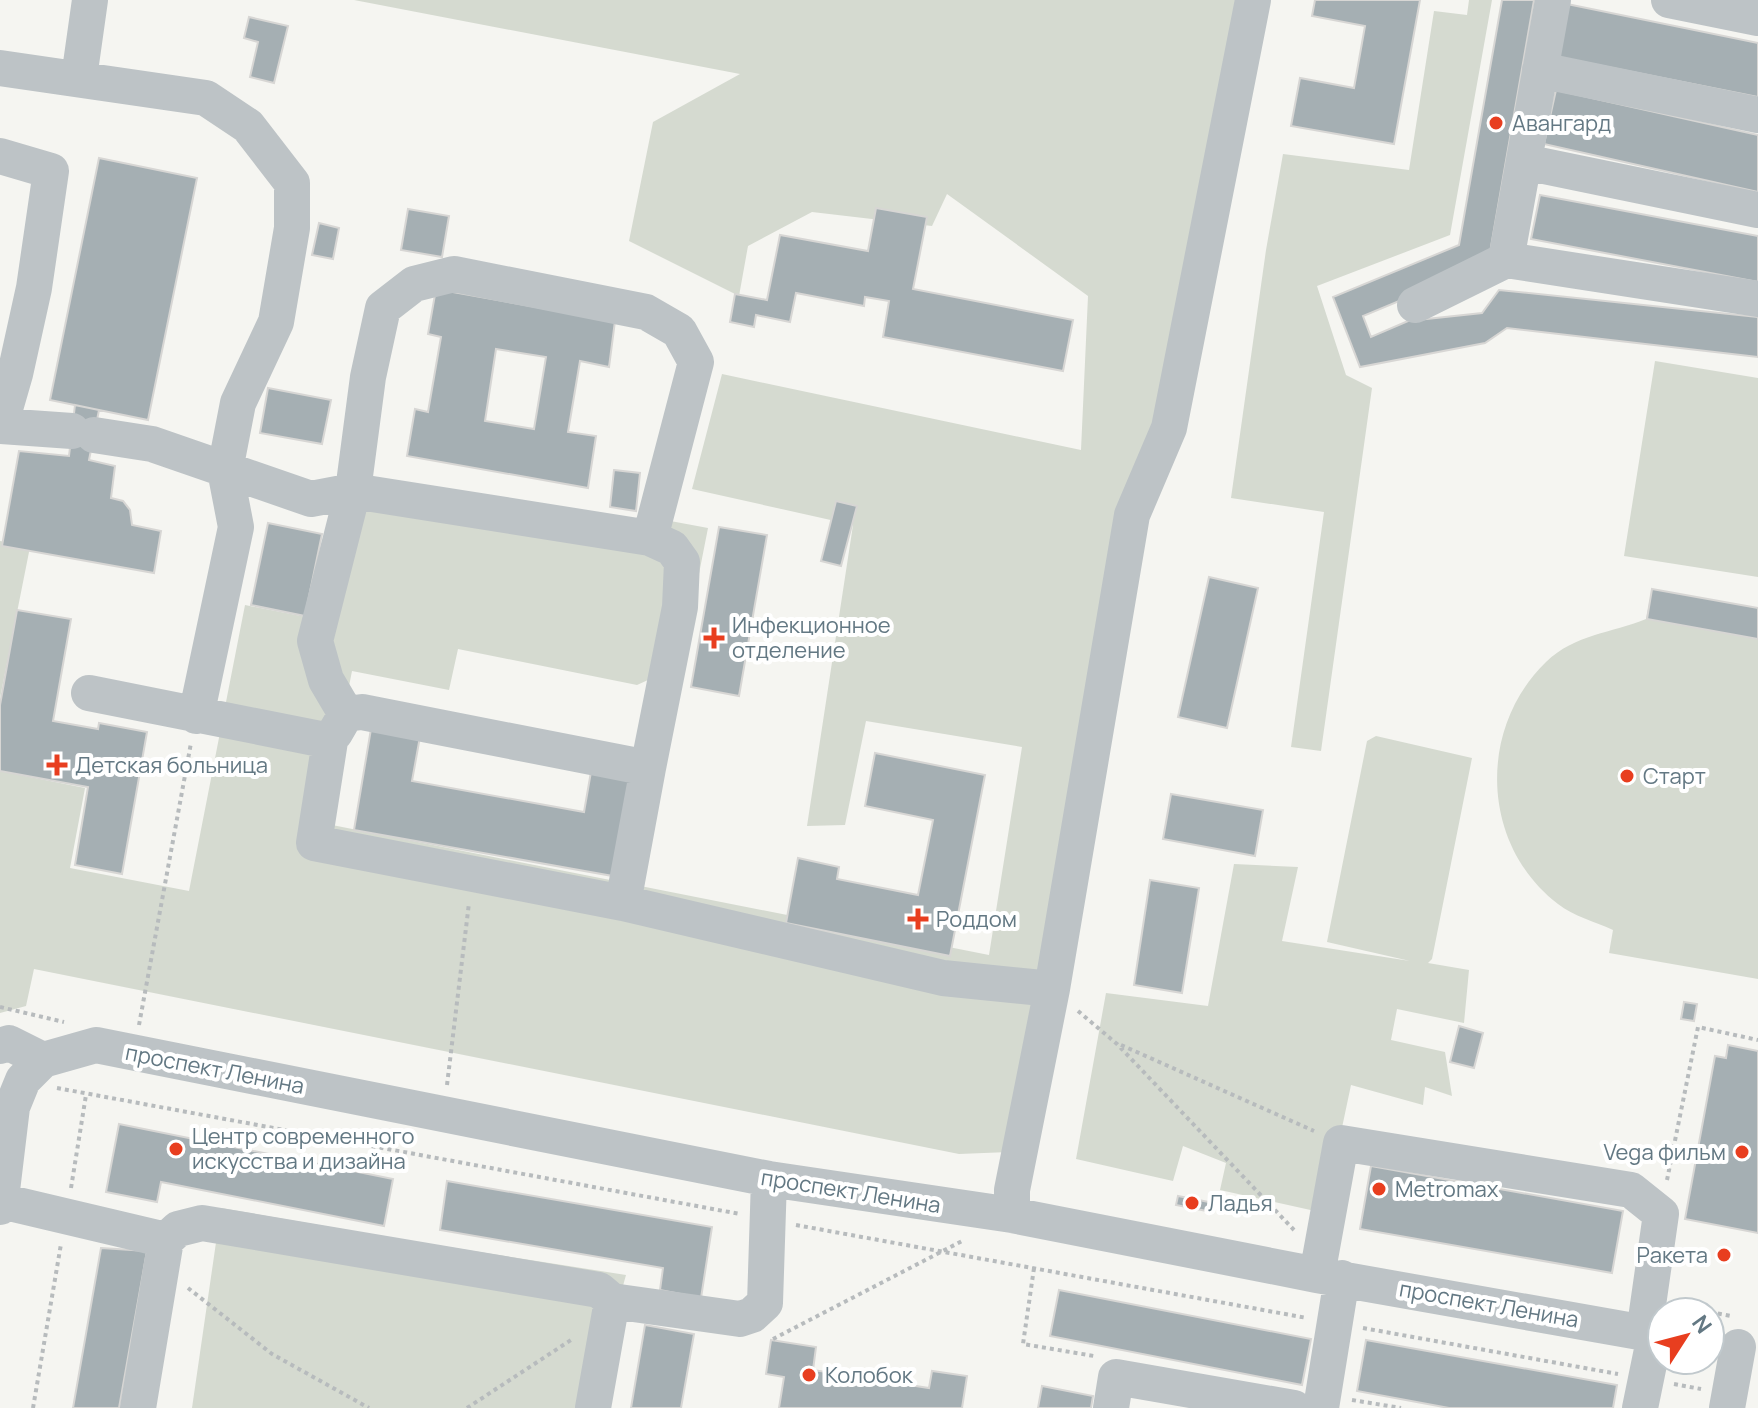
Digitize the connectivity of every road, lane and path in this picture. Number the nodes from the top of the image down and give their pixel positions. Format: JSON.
{"nodes":[{"id":1,"x":90,"y":0,"type":"edge"},
{"id":2,"x":1253,"y":0,"type":"edge"},
{"id":3,"x":1553,"y":0,"type":"edge"},
{"id":4,"x":1669,"y":0,"type":"edge"},
{"id":5,"x":1758,"y":18,"type":"edge"},
{"id":6,"x":0,"y":68,"type":"edge"},
{"id":7,"x":1540,"y":70,"type":"junction"},
{"id":8,"x":79,"y":78,"type":"junction"},
{"id":9,"x":1758,"y":115,"type":"edge"},
{"id":10,"x":0,"y":156,"type":"edge"},
{"id":11,"x":1524,"y":162,"type":"junction"},
{"id":12,"x":1758,"y":210,"type":"edge"},
{"id":13,"x":1506,"y":260,"type":"junction"},
{"id":14,"x":1758,"y":299,"type":"edge"},
{"id":15,"x":1415,"y":305,"type":"dead end"},
{"id":16,"x":1,"y":426,"type":"edge"},
{"id":17,"x":225,"y":470,"type":"junction"},
{"id":18,"x":353,"y":491,"type":"junction"},
{"id":19,"x":650,"y":538,"type":"junction"},
{"id":20,"x":89,"y":693,"type":"dead end"},
{"id":21,"x":196,"y":716,"type":"junction"},
{"id":22,"x":338,"y":728,"type":"junction"},
{"id":23,"x":648,"y":768,"type":"junction"},
{"id":24,"x":472,"y":874,"type":"junction"},
{"id":25,"x":623,"y":903,"type":"junction"},
{"id":26,"x":1052,"y":989,"type":"junction"},
{"id":27,"x":137,"y":1035,"type":"dead end"},
{"id":28,"x":1758,"y":1040,"type":"edge"},
{"id":29,"x":1117,"y":1044,"type":"junction"},
{"id":30,"x":0,"y":1046,"type":"edge"},
{"id":31,"x":33,"y":1070,"type":"junction"},
{"id":32,"x":446,"y":1091,"type":"dead end"},
{"id":33,"x":86,"y":1095,"type":"junction"},
{"id":34,"x":1341,"y":1143,"type":"junction"},
{"id":35,"x":769,"y":1179,"type":"junction"},
{"id":36,"x":0,"y":1204,"type":"edge"},
{"id":37,"x":1661,"y":1214,"type":"junction"},
{"id":38,"x":1012,"y":1215,"type":"junction"},
{"id":39,"x":66,"y":1217,"type":"junction"},
{"id":40,"x":768,"y":1219,"type":"junction"},
{"id":41,"x":1296,"y":1232,"type":"dead end"},
{"id":42,"x":164,"y":1253,"type":"junction"},
{"id":43,"x":1330,"y":1276,"type":"junction"},
{"id":44,"x":1656,"y":1296,"type":"edge"},
{"id":45,"x":612,"y":1301,"type":"junction"},
{"id":46,"x":1335,"y":1323,"type":"junction"},
{"id":47,"x":1646,"y":1333,"type":"edge"},
{"id":48,"x":1735,"y":1347,"type":"edge"},
{"id":49,"x":1643,"y":1394,"type":"edge"},
{"id":50,"x":1728,"y":1401,"type":"edge"},
{"id":51,"x":33,"y":1408,"type":"edge"},
{"id":52,"x":138,"y":1408,"type":"edge"},
{"id":53,"x":369,"y":1408,"type":"edge"},
{"id":54,"x":593,"y":1408,"type":"edge"},
{"id":55,"x":1111,"y":1408,"type":"edge"},
{"id":56,"x":1294,"y":1408,"type":"edge"},
{"id":57,"x":1321,"y":1408,"type":"edge"}],
"edges":[{"from":1,"to":8,"type":"street"},
{"from":2,"to":26,"type":"street"},
{"from":3,"to":7,"type":"street"},
{"from":4,"to":5,"type":"street"},
{"from":6,"to":8,"type":"street"},
{"from":7,"to":9,"type":"street"},
{"from":7,"to":11,"type":"street"},
{"from":8,"to":17,"type":"street"},
{"from":10,"to":16,"type":"street"},
{"from":11,"to":12,"type":"street"},
{"from":11,"to":13,"type":"street"},
{"from":13,"to":14,"type":"street"},
{"from":13,"to":15,"type":"street"},
{"from":16,"to":17,"type":"street"},
{"from":17,"to":18,"type":"street"},
{"from":17,"to":21,"type":"street"},
{"from":18,"to":19,"type":"street"},
{"from":18,"to":19,"type":"street"},
{"from":18,"to":22,"type":"street"},
{"from":19,"to":23,"type":"street"},
{"from":20,"to":21,"type":"street"},
{"from":21,"to":22,"type":"street"},
{"from":21,"to":27,"type":"path"},
{"from":22,"to":23,"type":"street"},
{"from":22,"to":24,"type":"street"},
{"from":23,"to":25,"type":"street"},
{"from":24,"to":25,"type":"street"},
{"from":24,"to":32,"type":"path"},
{"from":25,"to":26,"type":"street"},
{"from":26,"to":29,"type":"path"},
{"from":26,"to":38,"type":"street"},
{"from":28,"to":37,"type":"path"},
{"from":29,"to":34,"type":"path"},
{"from":29,"to":41,"type":"path"},
{"from":30,"to":31,"type":"street"},
{"from":31,"to":33,"type":"path"},
{"from":31,"to":35,"type":"street","name":"проспект Ленина"},
{"from":31,"to":36,"type":"street"},
{"from":33,"to":39,"type":"path"},
{"from":33,"to":40,"type":"path"},
{"from":34,"to":37,"type":"street"},
{"from":34,"to":43,"type":"street"},
{"from":35,"to":38,"type":"street","name":"проспект Ленина"},
{"from":35,"to":40,"type":"street"},
{"from":36,"to":39,"type":"street"},
{"from":37,"to":44,"type":"street"},
{"from":38,"to":43,"type":"street","name":"проспект Ленина"},
{"from":39,"to":42,"type":"street"},
{"from":39,"to":51,"type":"path"},
{"from":40,"to":45,"type":"street"},
{"from":40,"to":46,"type":"path"},
{"from":42,"to":45,"type":"street"},
{"from":42,"to":52,"type":"street"},
{"from":42,"to":53,"type":"path"},
{"from":43,"to":46,"type":"street"},
{"from":43,"to":47,"type":"street","name":"проспект Ленина"},
{"from":45,"to":54,"type":"street"},
{"from":46,"to":49,"type":"path"},
{"from":46,"to":57,"type":"street"},
{"from":48,"to":50,"type":"street"},
{"from":49,"to":50,"type":"path"},
{"from":55,"to":56,"type":"street"}]}
